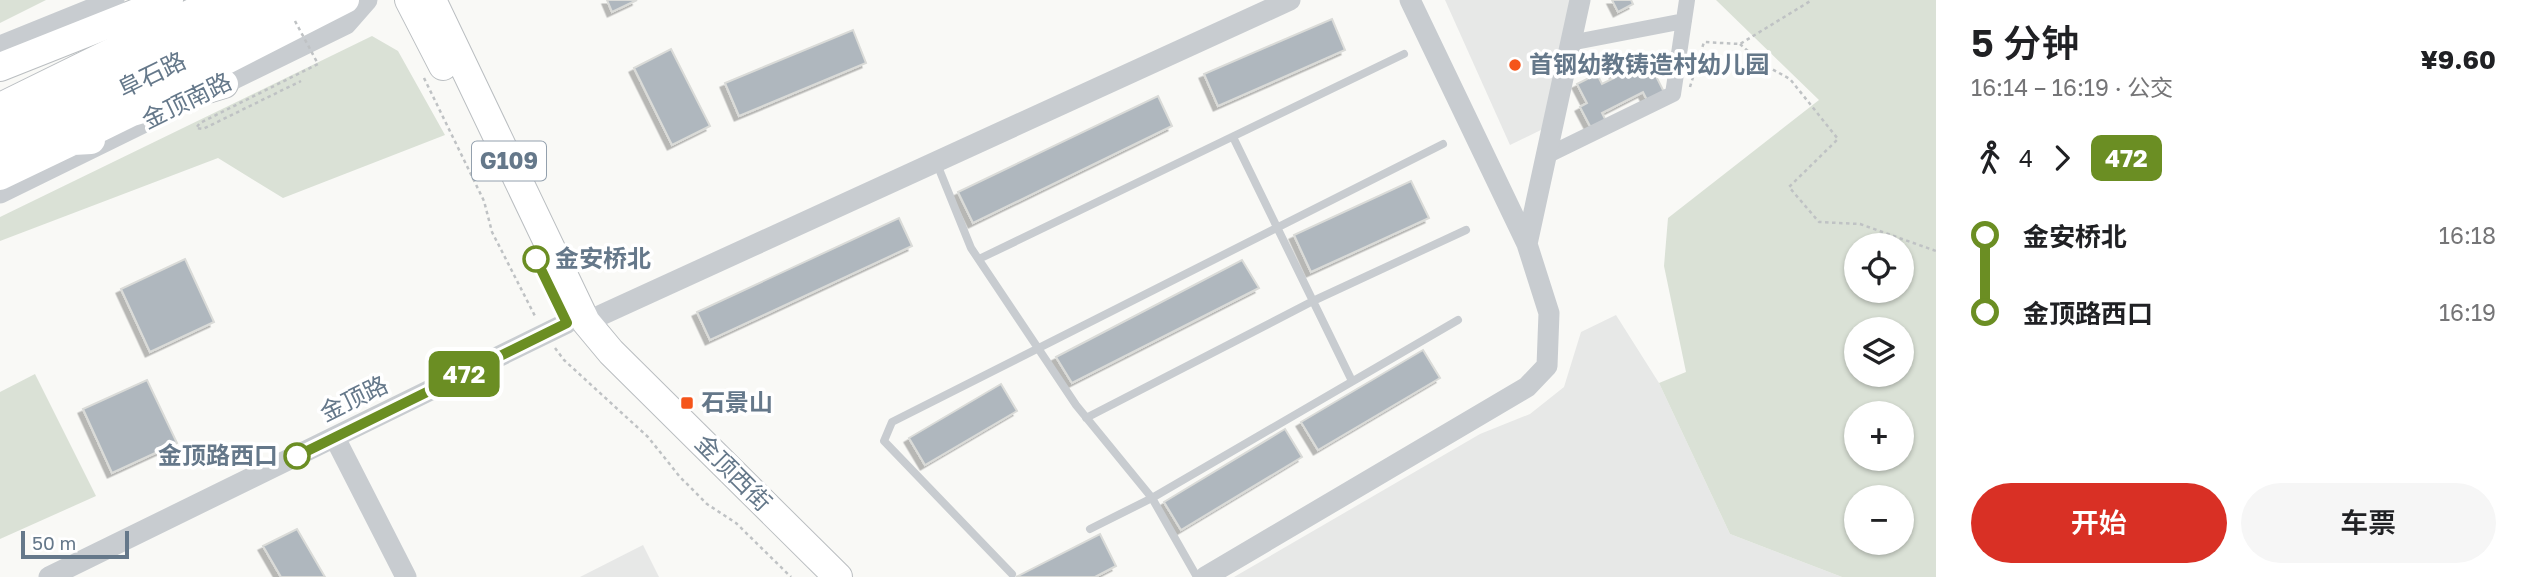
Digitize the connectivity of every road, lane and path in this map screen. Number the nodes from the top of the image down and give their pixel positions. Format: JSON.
{"nodes":[{"id":1,"x":114,"y":0,"type":"edge"},
{"id":2,"x":169,"y":0,"type":"edge"},
{"id":3,"x":216,"y":0,"type":"edge"},
{"id":4,"x":260,"y":0,"type":"edge"},
{"id":5,"x":317,"y":0,"type":"edge"},
{"id":6,"x":346,"y":0,"type":"edge"},
{"id":7,"x":367,"y":0,"type":"edge"},
{"id":8,"x":409,"y":0,"type":"edge"},
{"id":9,"x":432,"y":0,"type":"edge"},
{"id":10,"x":1290,"y":0,"type":"edge"},
{"id":11,"x":1410,"y":0,"type":"edge"},
{"id":12,"x":1580,"y":0,"type":"edge"},
{"id":13,"x":1687,"y":0,"type":"edge"},
{"id":14,"x":1812,"y":0,"type":"edge"},
{"id":15,"x":300,"y":10,"type":"edge"},
{"id":16,"x":1684,"y":21,"type":"junction"},
{"id":17,"x":1570,"y":43,"type":"junction"},
{"id":18,"x":1740,"y":44,"type":"junction"},
{"id":19,"x":0,"y":46,"type":"edge"},
{"id":20,"x":1404,"y":54,"type":"dead end"},
{"id":21,"x":0,"y":68,"type":"edge"},
{"id":22,"x":216,"y":77,"type":"junction"},
{"id":23,"x":301,"y":80,"type":"dead end"},
{"id":24,"x":1674,"y":94,"type":"junction"},
{"id":25,"x":0,"y":106,"type":"edge"},
{"id":26,"x":87,"y":112,"type":"junction"},
{"id":27,"x":0,"y":124,"type":"edge"},
{"id":28,"x":1233,"y":136,"type":"junction"},
{"id":29,"x":108,"y":139,"type":"junction"},
{"id":30,"x":73,"y":141,"type":"junction"},
{"id":31,"x":1443,"y":144,"type":"dead end"},
{"id":32,"x":0,"y":149,"type":"edge"},
{"id":33,"x":0,"y":155,"type":"edge"},
{"id":34,"x":1546,"y":156,"type":"junction"},
{"id":35,"x":936,"y":161,"type":"junction"},
{"id":36,"x":0,"y":176,"type":"edge"},
{"id":37,"x":0,"y":193,"type":"edge"},
{"id":38,"x":1277,"y":227,"type":"junction"},
{"id":39,"x":1466,"y":230,"type":"dead end"},
{"id":40,"x":1527,"y":244,"type":"junction"},
{"id":41,"x":1936,"y":251,"type":"edge"},
{"id":42,"x":979,"y":259,"type":"junction"},
{"id":43,"x":1313,"y":301,"type":"junction"},
{"id":44,"x":1458,"y":320,"type":"dead end"},
{"id":45,"x":577,"y":323,"type":"junction"},
{"id":46,"x":1037,"y":346,"type":"junction"},
{"id":47,"x":1352,"y":382,"type":"junction"},
{"id":48,"x":1086,"y":418,"type":"junction"},
{"id":49,"x":335,"y":438,"type":"junction"},
{"id":50,"x":1152,"y":498,"type":"junction"},
{"id":51,"x":1090,"y":529,"type":"dead end"},
{"id":52,"x":1012,"y":574,"type":"dead end"},
{"id":53,"x":49,"y":577,"type":"edge"},
{"id":54,"x":407,"y":577,"type":"edge"},
{"id":55,"x":812,"y":577,"type":"edge"},
{"id":56,"x":838,"y":577,"type":"edge"},
{"id":57,"x":1197,"y":577,"type":"edge"},
{"id":58,"x":1205,"y":577,"type":"edge"}],
"edges":[{"from":1,"to":19,"type":"street"},
{"from":2,"to":21,"type":"highway"},
{"from":3,"to":25,"type":"main road"},
{"from":4,"to":27,"type":"highway","name":"阜石路"},
{"from":5,"to":26,"type":"main road","name":"金顶南路"},
{"from":6,"to":22,"type":"main road"},
{"from":7,"to":22,"type":"street","name":"金顶南路"},
{"from":8,"to":45,"type":"highway","name":"金顶西街","number":"G109"},
{"from":9,"to":45,"type":"highway","name":"金顶西街","number":"G109"},
{"from":10,"to":35,"type":"street","name":"金顶路"},
{"from":11,"to":40,"type":"street"},
{"from":12,"to":17,"type":"street"},
{"from":13,"to":16,"type":"street"},
{"from":14,"to":18,"type":"path"},
{"from":15,"to":23,"type":"path","bridge":true},
{"from":15,"to":32,"type":"highway","name":"阜石路"},
{"from":16,"to":17,"type":"street"},
{"from":16,"to":24,"type":"street"},
{"from":17,"to":34,"type":"street"},
{"from":18,"to":24,"type":"path"},
{"from":18,"to":41,"type":"path"},
{"from":20,"to":28,"type":"lane"},
{"from":22,"to":26,"type":"main road"},
{"from":22,"to":29,"type":"street","name":"金顶南路"},
{"from":22,"to":30,"type":"highway"},
{"from":24,"to":34,"type":"street"},
{"from":26,"to":33,"type":"main road","name":"金顶南路"},
{"from":28,"to":38,"type":"lane"},
{"from":28,"to":42,"type":"lane"},
{"from":29,"to":30,"type":"highway"},
{"from":29,"to":37,"type":"street","name":"金顶南路"},
{"from":30,"to":36,"type":"highway"},
{"from":31,"to":38,"type":"lane"},
{"from":34,"to":40,"type":"street"},
{"from":35,"to":42,"type":"lane"},
{"from":35,"to":45,"type":"street","name":"金顶路"},
{"from":38,"to":43,"type":"lane"},
{"from":38,"to":46,"type":"lane"},
{"from":39,"to":43,"type":"lane"},
{"from":40,"to":58,"type":"street"},
{"from":42,"to":46,"type":"lane"},
{"from":43,"to":47,"type":"lane"},
{"from":43,"to":48,"type":"lane"},
{"from":44,"to":47,"type":"lane"},
{"from":45,"to":49,"type":"street","name":"金顶路"},
{"from":45,"to":55,"type":"highway","name":"金顶西街","number":"G109"},
{"from":45,"to":56,"type":"highway","name":"金顶西街","number":"G109"},
{"from":46,"to":48,"type":"lane"},
{"from":46,"to":52,"type":"lane"},
{"from":47,"to":50,"type":"lane"},
{"from":48,"to":50,"type":"lane"},
{"from":49,"to":53,"type":"street","name":"金顶路"},
{"from":49,"to":54,"type":"street"},
{"from":50,"to":51,"type":"lane"},
{"from":50,"to":57,"type":"lane"}]}
